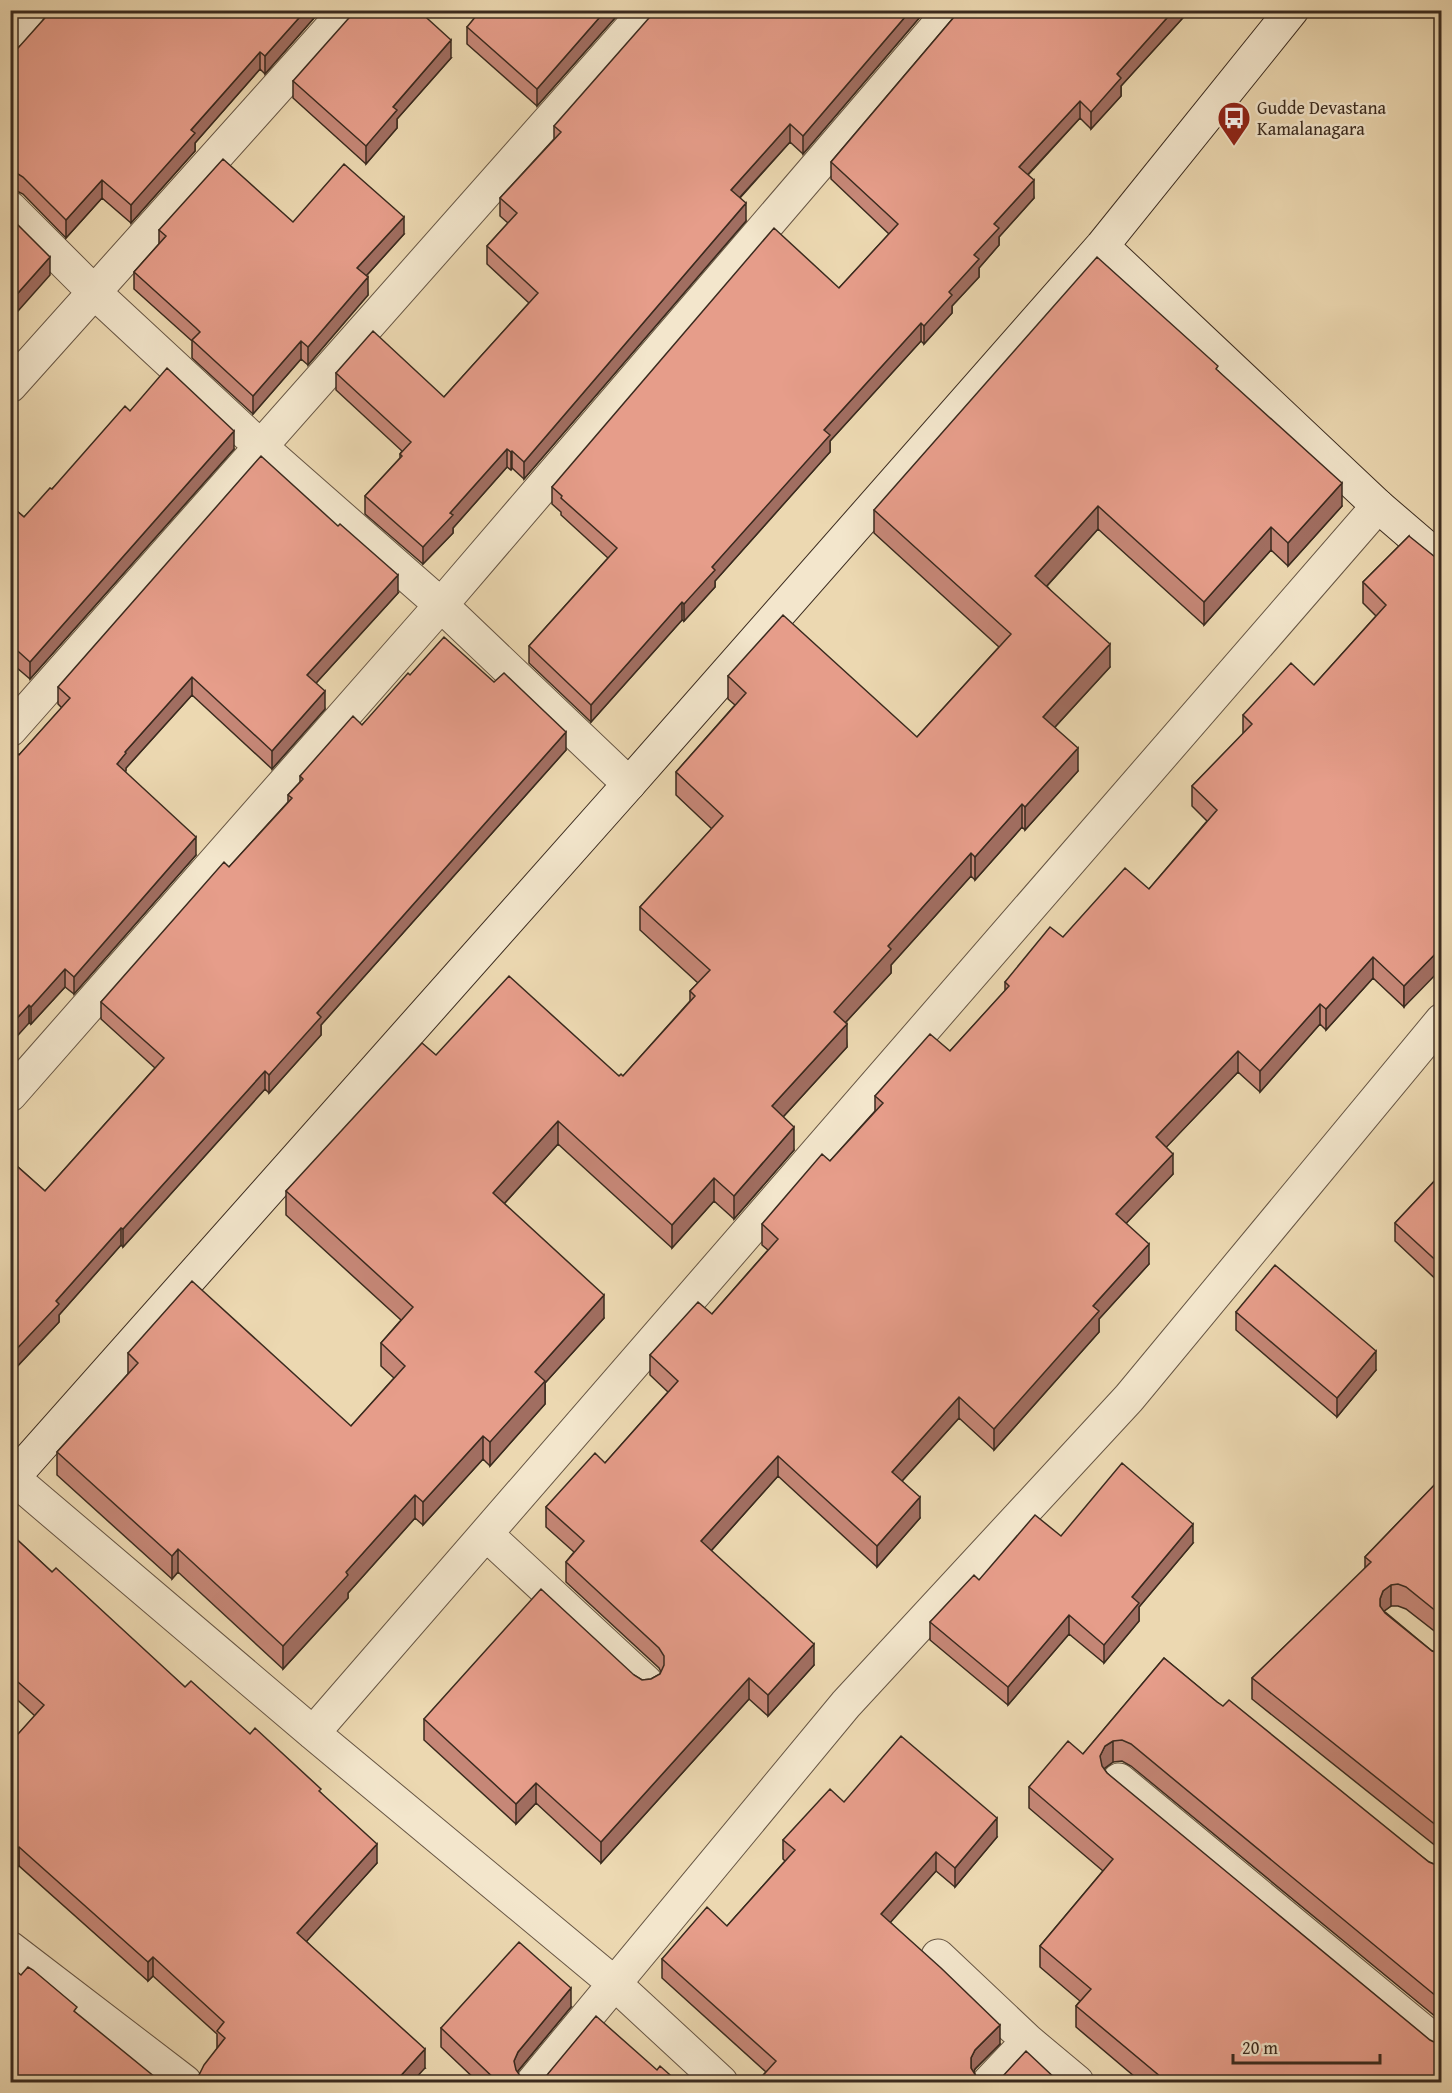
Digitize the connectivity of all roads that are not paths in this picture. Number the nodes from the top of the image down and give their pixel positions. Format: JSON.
{"nodes":[{"id":1,"x":29,"y":10,"type":"edge"},
{"id":2,"x":347,"y":10,"type":"edge"},
{"id":3,"x":647,"y":10,"type":"edge"},
{"id":4,"x":951,"y":10,"type":"edge"},
{"id":5,"x":1292,"y":10,"type":"edge"},
{"id":6,"x":10,"y":32,"type":"edge"},
{"id":7,"x":10,"y":208,"type":"edge"},
{"id":8,"x":1102,"y":246,"type":"junction"},
{"id":9,"x":94,"y":292,"type":"junction"},
{"id":10,"x":10,"y":386,"type":"edge"},
{"id":11,"x":261,"y":447,"type":"junction"},
{"id":12,"x":1378,"y":506,"type":"junction"},
{"id":13,"x":1442,"y":561,"type":"edge"},
{"id":14,"x":441,"y":605,"type":"junction"},
{"id":15,"x":10,"y":730,"type":"edge"},
{"id":16,"x":629,"y":784,"type":"junction"},
{"id":17,"x":1442,"y":1020,"type":"edge"},
{"id":18,"x":10,"y":1095,"type":"edge"},
{"id":19,"x":12,"y":1480,"type":"edge"},
{"id":20,"x":486,"y":1534,"type":"junction"},
{"id":21,"x":646,"y":1682,"type":"edge"},
{"id":22,"x":313,"y":1733,"type":"junction"},
{"id":23,"x":1119,"y":1780,"type":"edge"},
{"id":24,"x":10,"y":1948,"type":"edge"},
{"id":25,"x":938,"y":1956,"type":"dead end"},
{"id":26,"x":615,"y":1984,"type":"junction"},
{"id":27,"x":1028,"y":2041,"type":"junction"},
{"id":28,"x":1442,"y":2047,"type":"edge"},
{"id":29,"x":184,"y":2082,"type":"edge"},
{"id":30,"x":533,"y":2082,"type":"edge"},
{"id":31,"x":721,"y":2082,"type":"edge"},
{"id":32,"x":988,"y":2082,"type":"edge"},
{"id":33,"x":1077,"y":2082,"type":"edge"}],
"edges":[{"from":1,"to":6,"type":"street"},
{"from":2,"to":9,"type":"street"},
{"from":3,"to":11,"type":"street"},
{"from":4,"to":14,"type":"street"},
{"from":5,"to":8,"type":"street"},
{"from":7,"to":9,"type":"street"},
{"from":8,"to":12,"type":"street"},
{"from":8,"to":16,"type":"street"},
{"from":9,"to":10,"type":"street"},
{"from":9,"to":11,"type":"street"},
{"from":11,"to":14,"type":"street"},
{"from":11,"to":15,"type":"street"},
{"from":12,"to":13,"type":"street"},
{"from":12,"to":20,"type":"street"},
{"from":14,"to":16,"type":"street"},
{"from":14,"to":18,"type":"street"},
{"from":16,"to":19,"type":"street"},
{"from":17,"to":26,"type":"street"},
{"from":19,"to":22,"type":"street"},
{"from":20,"to":21,"type":"street"},
{"from":20,"to":22,"type":"street"},
{"from":22,"to":26,"type":"street"},
{"from":23,"to":28,"type":"street"},
{"from":24,"to":29,"type":"street"},
{"from":25,"to":27,"type":"street"},
{"from":26,"to":30,"type":"street"},
{"from":26,"to":31,"type":"street"},
{"from":27,"to":32,"type":"street"},
{"from":27,"to":33,"type":"street"}]}
